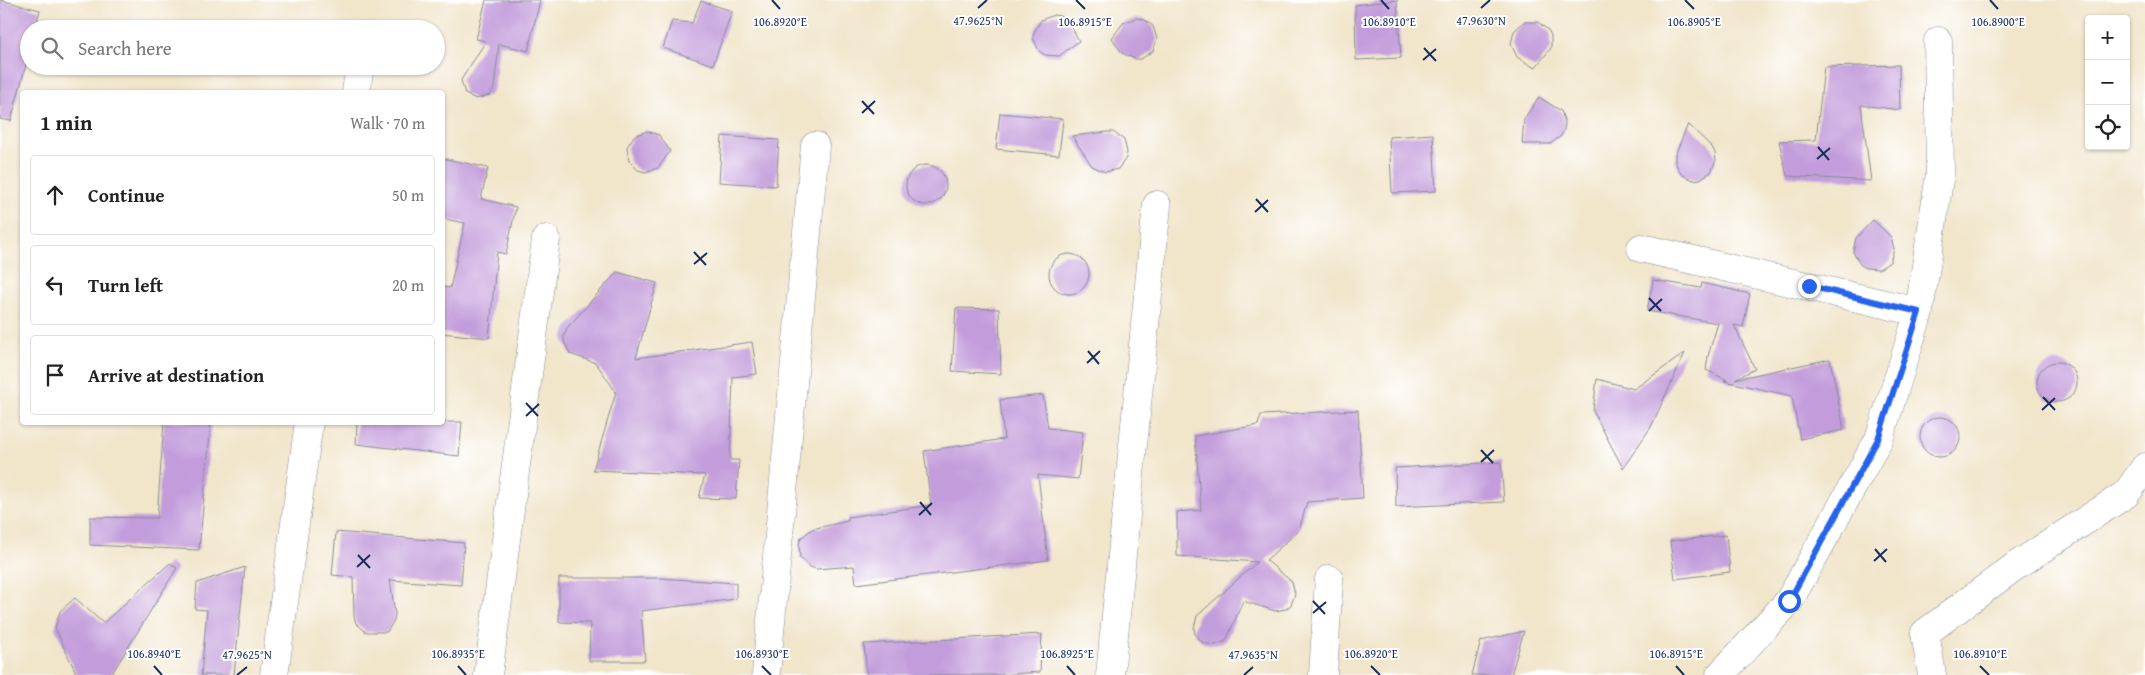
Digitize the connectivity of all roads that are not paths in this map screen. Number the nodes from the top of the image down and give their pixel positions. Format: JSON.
{"nodes":[{"id":1,"x":1938,"y":40,"type":"dead end"},
{"id":2,"x":359,"y":75,"type":"edge"},
{"id":3,"x":356,"y":90,"type":"edge"},
{"id":4,"x":815,"y":146,"type":"dead end"},
{"id":5,"x":1157,"y":206,"type":"dead end"},
{"id":6,"x":546,"y":239,"type":"dead end"},
{"id":7,"x":1641,"y":248,"type":"dead end"},
{"id":8,"x":1919,"y":312,"type":"junction"},
{"id":9,"x":309,"y":425,"type":"edge"},
{"id":10,"x":2145,"y":467,"type":"edge"},
{"id":11,"x":1329,"y":579,"type":"dead end"},
{"id":12,"x":274,"y":675,"type":"edge"},
{"id":13,"x":488,"y":675,"type":"edge"},
{"id":14,"x":766,"y":675,"type":"edge"},
{"id":15,"x":1110,"y":675,"type":"edge"},
{"id":16,"x":1323,"y":675,"type":"edge"},
{"id":17,"x":1720,"y":675,"type":"edge"},
{"id":18,"x":1932,"y":675,"type":"edge"}],
"edges":[{"from":1,"to":8,"type":"street"},
{"from":2,"to":3,"type":"street"},
{"from":4,"to":14,"type":"street"},
{"from":5,"to":15,"type":"street"},
{"from":6,"to":13,"type":"street"},
{"from":7,"to":8,"type":"street"},
{"from":8,"to":17,"type":"street"},
{"from":9,"to":12,"type":"street"},
{"from":10,"to":18,"type":"street"},
{"from":11,"to":16,"type":"street"}]}
